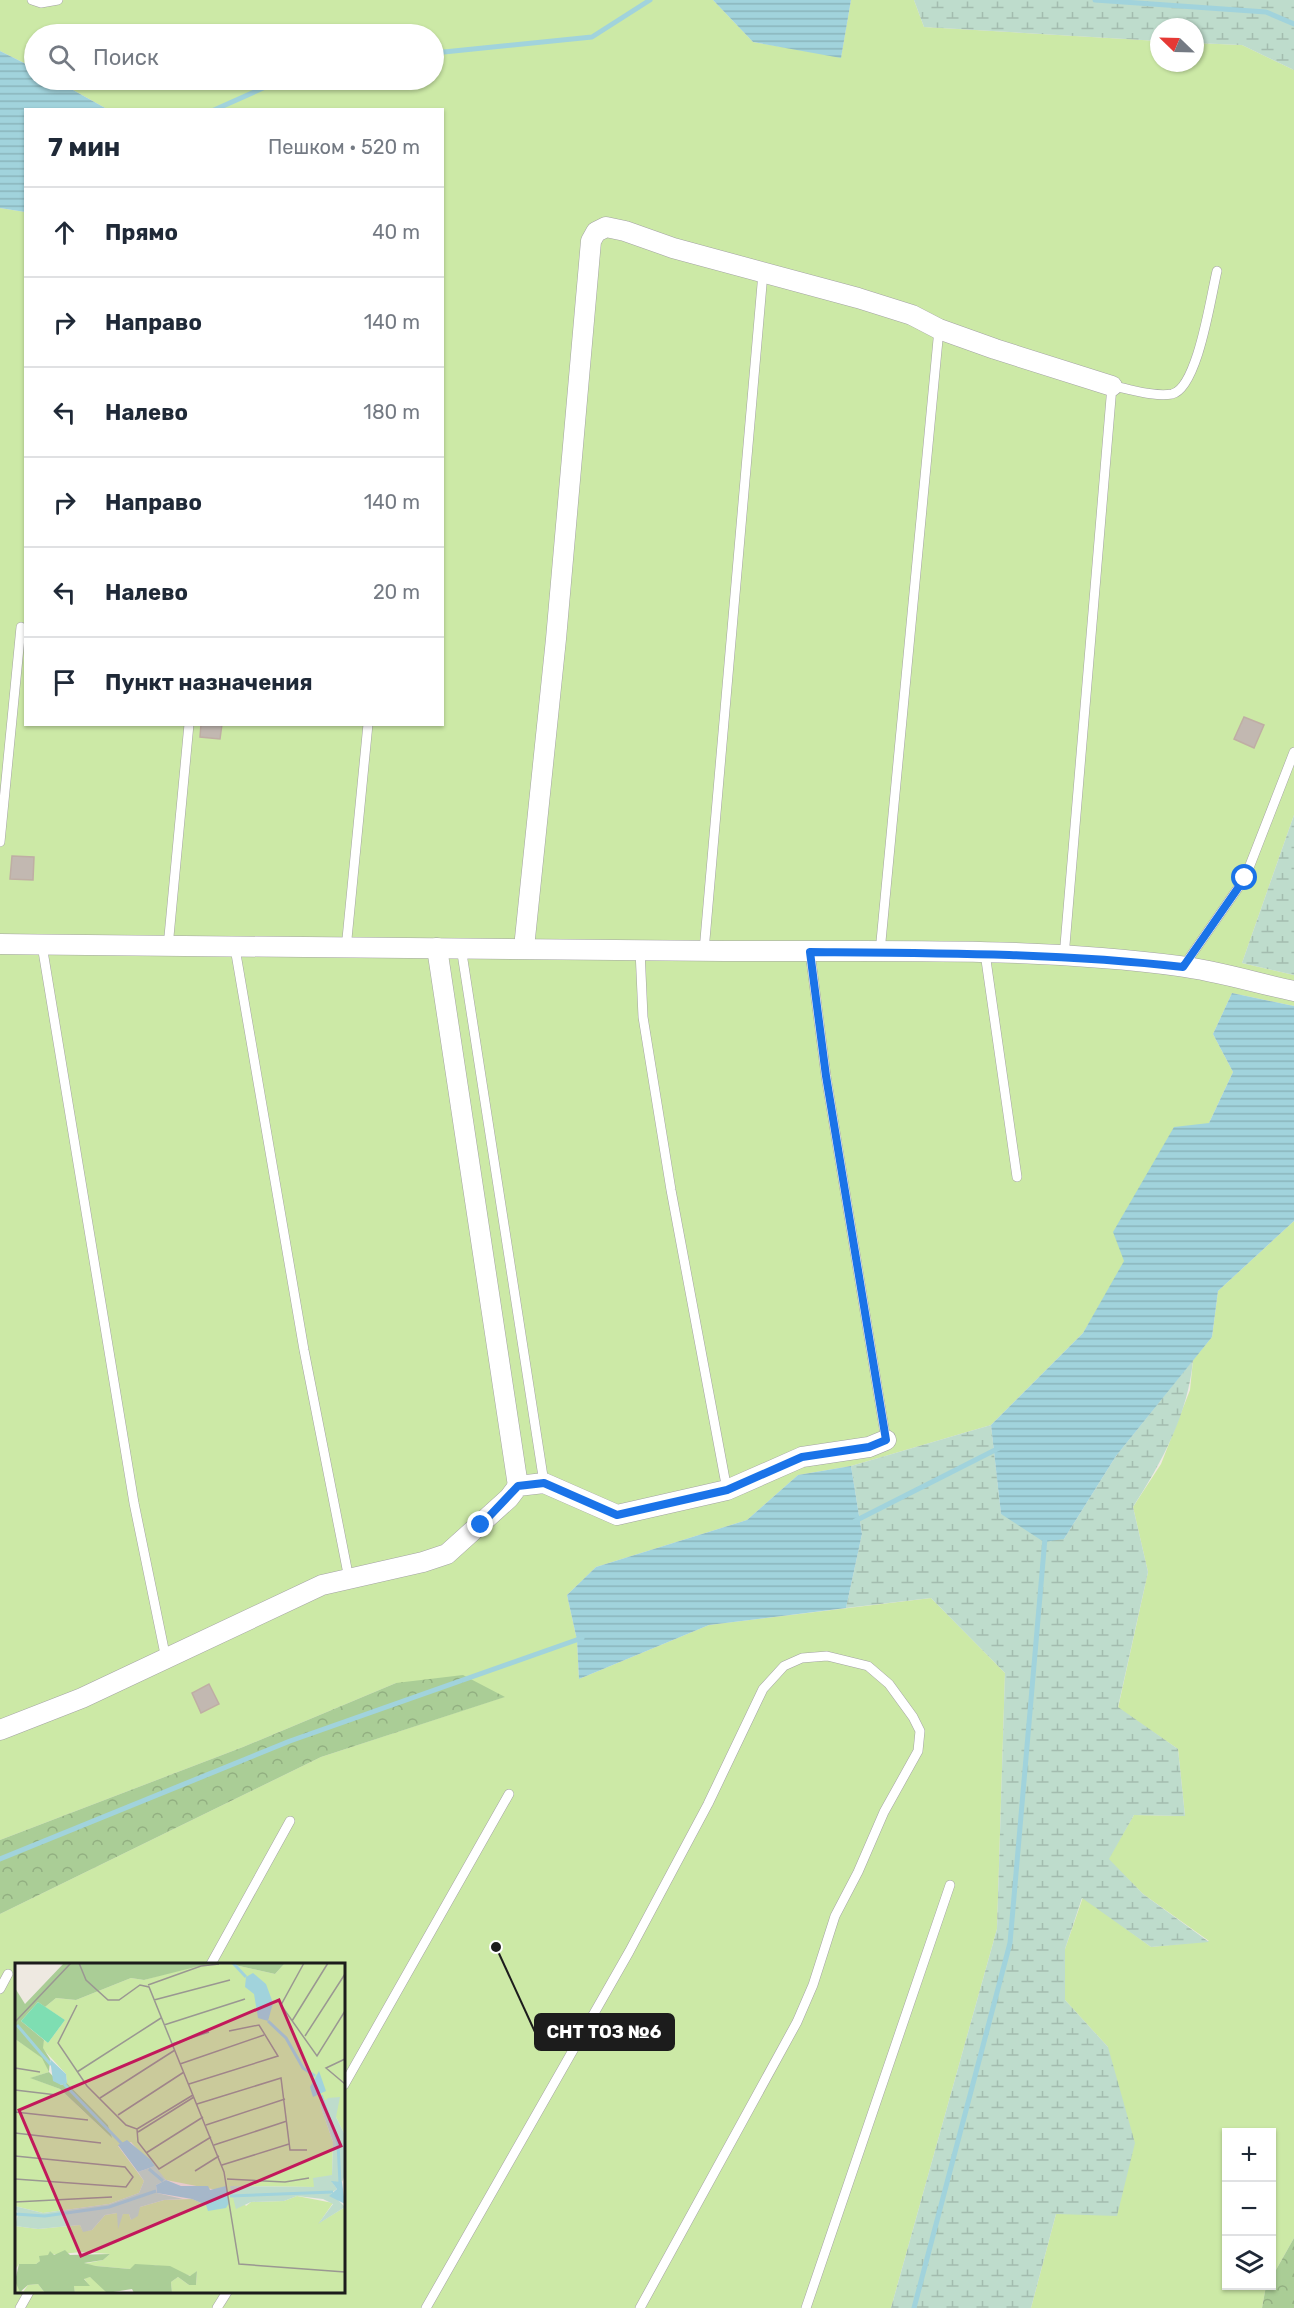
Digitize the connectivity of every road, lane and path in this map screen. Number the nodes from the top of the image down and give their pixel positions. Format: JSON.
{"nodes":[{"id":1,"x":32,"y":0,"type":"edge"},
{"id":2,"x":58,"y":0,"type":"edge"},
{"id":3,"x":1217,"y":271,"type":"dead end"},
{"id":4,"x":763,"y":273,"type":"junction"},
{"id":5,"x":939,"y":328,"type":"junction"},
{"id":6,"x":1112,"y":386,"type":"junction"},
{"id":7,"x":21,"y":627,"type":"dead end"},
{"id":8,"x":189,"y":726,"type":"edge"},
{"id":9,"x":368,"y":726,"type":"edge"},
{"id":10,"x":1294,"y":752,"type":"edge"},
{"id":11,"x":0,"y":842,"type":"edge"},
{"id":12,"x":0,"y":944,"type":"edge"},
{"id":13,"x":42,"y":945,"type":"junction"},
{"id":14,"x":168,"y":947,"type":"junction"},
{"id":15,"x":461,"y":947,"type":"junction"},
{"id":16,"x":236,"y":948,"type":"junction"},
{"id":17,"x":437,"y":948,"type":"junction"},
{"id":18,"x":524,"y":948,"type":"junction"},
{"id":19,"x":346,"y":949,"type":"junction"},
{"id":20,"x":640,"y":950,"type":"junction"},
{"id":21,"x":705,"y":951,"type":"junction"},
{"id":22,"x":810,"y":952,"type":"junction"},
{"id":23,"x":880,"y":952,"type":"junction"},
{"id":24,"x":985,"y":953,"type":"junction"},
{"id":25,"x":1064,"y":957,"type":"junction"},
{"id":26,"x":1183,"y":967,"type":"junction"},
{"id":27,"x":1294,"y":991,"type":"edge"},
{"id":28,"x":1017,"y":1177,"type":"dead end"},
{"id":29,"x":886,"y":1440,"type":"joint"},
{"id":30,"x":544,"y":1483,"type":"junction"},
{"id":31,"x":518,"y":1486,"type":"junction"},
{"id":32,"x":727,"y":1490,"type":"junction"},
{"id":33,"x":349,"y":1579,"type":"junction"},
{"id":34,"x":166,"y":1659,"type":"junction"},
{"id":35,"x":0,"y":1730,"type":"edge"},
{"id":36,"x":508,"y":1794,"type":"dead end"},
{"id":37,"x":290,"y":1821,"type":"dead end"},
{"id":38,"x":950,"y":1886,"type":"dead end"},
{"id":39,"x":212,"y":1963,"type":"edge"},
{"id":40,"x":8,"y":1974,"type":"dead end"},
{"id":41,"x":0,"y":1989,"type":"edge"},
{"id":42,"x":345,"y":2083,"type":"edge"},
{"id":43,"x":28,"y":2293,"type":"edge"},
{"id":44,"x":226,"y":2293,"type":"edge"},
{"id":45,"x":20,"y":2308,"type":"edge"},
{"id":46,"x":218,"y":2308,"type":"edge"},
{"id":47,"x":426,"y":2308,"type":"edge"},
{"id":48,"x":639,"y":2308,"type":"edge"},
{"id":49,"x":806,"y":2308,"type":"edge"}],
"edges":[{"from":1,"to":2,"type":"lane"},
{"from":3,"to":6,"type":"lane"},
{"from":4,"to":5,"type":"street"},
{"from":4,"to":18,"type":"street"},
{"from":4,"to":21,"type":"lane"},
{"from":5,"to":6,"type":"street"},
{"from":5,"to":23,"type":"lane"},
{"from":6,"to":25,"type":"lane"},
{"from":7,"to":11,"type":"lane"},
{"from":8,"to":14,"type":"lane"},
{"from":9,"to":19,"type":"lane"},
{"from":10,"to":26,"type":"lane"},
{"from":12,"to":13,"type":"street"},
{"from":13,"to":14,"type":"street"},
{"from":13,"to":34,"type":"lane"},
{"from":14,"to":16,"type":"street"},
{"from":15,"to":17,"type":"street"},
{"from":15,"to":18,"type":"street"},
{"from":15,"to":30,"type":"lane"},
{"from":16,"to":19,"type":"street"},
{"from":16,"to":33,"type":"lane"},
{"from":17,"to":19,"type":"street"},
{"from":17,"to":31,"type":"street"},
{"from":18,"to":20,"type":"street"},
{"from":20,"to":21,"type":"street"},
{"from":20,"to":32,"type":"lane"},
{"from":21,"to":22,"type":"street"},
{"from":22,"to":23,"type":"street"},
{"from":22,"to":29,"type":"lane"},
{"from":23,"to":24,"type":"street"},
{"from":24,"to":25,"type":"street"},
{"from":24,"to":28,"type":"lane"},
{"from":25,"to":26,"type":"street"},
{"from":26,"to":27,"type":"street"},
{"from":29,"to":32,"type":"street"},
{"from":30,"to":31,"type":"street"},
{"from":30,"to":32,"type":"street"},
{"from":31,"to":33,"type":"street"},
{"from":33,"to":34,"type":"street"},
{"from":34,"to":35,"type":"street"},
{"from":36,"to":42,"type":"lane"},
{"from":37,"to":39,"type":"lane"},
{"from":38,"to":49,"type":"lane"},
{"from":40,"to":41,"type":"lane"},
{"from":43,"to":45,"type":"lane"},
{"from":44,"to":46,"type":"lane"},
{"from":47,"to":48,"type":"lane"}]}
